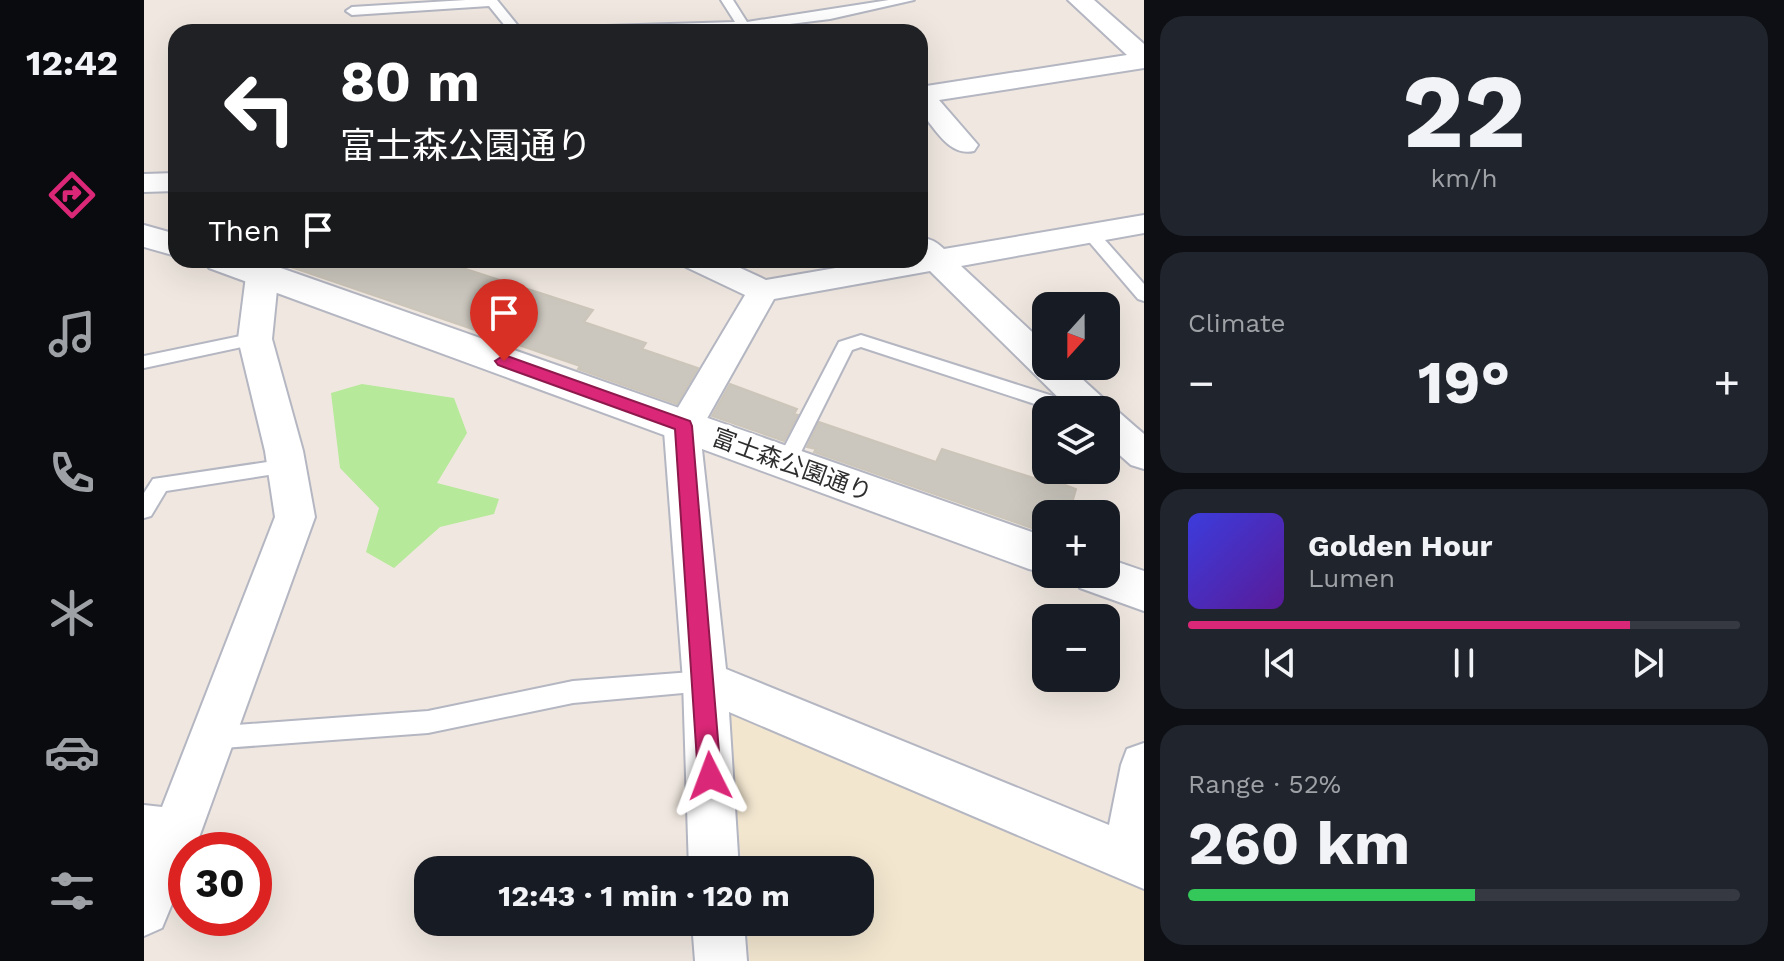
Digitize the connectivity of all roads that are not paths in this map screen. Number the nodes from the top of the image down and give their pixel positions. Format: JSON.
{"nodes":[{"id":1,"x":727,"y":0,"type":"edge"},
{"id":2,"x":1080,"y":0,"type":"edge"},
{"id":3,"x":898,"y":1,"type":"edge"},
{"id":4,"x":352,"y":11,"type":"dead end"},
{"id":5,"x":510,"y":24,"type":"edge"},
{"id":6,"x":742,"y":24,"type":"edge"},
{"id":7,"x":755,"y":24,"type":"edge"},
{"id":8,"x":1144,"y":58,"type":"edge"},
{"id":9,"x":928,"y":94,"type":"edge"},
{"id":10,"x":928,"y":104,"type":"edge"},
{"id":11,"x":964,"y":145,"type":"dead end"},
{"id":12,"x":168,"y":182,"type":"edge"},
{"id":13,"x":144,"y":183,"type":"edge"},
{"id":14,"x":1144,"y":224,"type":"edge"},
{"id":15,"x":1091,"y":234,"type":"junction"},
{"id":16,"x":144,"y":236,"type":"edge"},
{"id":17,"x":168,"y":243,"type":"edge"},
{"id":18,"x":929,"y":252,"type":"edge"},
{"id":19,"x":264,"y":268,"type":"edge"},
{"id":20,"x":267,"y":268,"type":"edge"},
{"id":21,"x":714,"y":268,"type":"edge"},
{"id":22,"x":861,"y":268,"type":"edge"},
{"id":23,"x":763,"y":291,"type":"junction"},
{"id":24,"x":1144,"y":295,"type":"edge"},
{"id":25,"x":255,"y":339,"type":"junction"},
{"id":26,"x":1032,"y":351,"type":"edge"},
{"id":27,"x":144,"y":362,"type":"edge"},
{"id":28,"x":1062,"y":380,"type":"edge"},
{"id":29,"x":1032,"y":396,"type":"edge"},
{"id":30,"x":1079,"y":396,"type":"edge"},
{"id":31,"x":684,"y":426,"type":"junction"},
{"id":32,"x":1120,"y":434,"type":"edge"},
{"id":33,"x":1144,"y":455,"type":"edge"},
{"id":34,"x":786,"y":463,"type":"junction"},
{"id":35,"x":287,"y":466,"type":"junction"},
{"id":36,"x":144,"y":510,"type":"edge"},
{"id":37,"x":1032,"y":551,"type":"edge"},
{"id":38,"x":1120,"y":582,"type":"edge"},
{"id":39,"x":1144,"y":591,"type":"edge"},
{"id":40,"x":705,"y":681,"type":"junction"},
{"id":41,"x":210,"y":738,"type":"junction"},
{"id":42,"x":1144,"y":765,"type":"edge"},
{"id":43,"x":160,"y":831,"type":"edge"},
{"id":44,"x":713,"y":856,"type":"edge"},
{"id":45,"x":1135,"y":860,"type":"edge"},
{"id":46,"x":144,"y":910,"type":"edge"},
{"id":47,"x":719,"y":936,"type":"edge"},
{"id":48,"x":721,"y":961,"type":"edge"}],
"edges":[{"from":1,"to":6,"type":"lane"},
{"from":2,"to":8,"type":"street"},
{"from":3,"to":7,"type":"lane"},
{"from":4,"to":5,"type":"lane"},
{"from":8,"to":9,"type":"street"},
{"from":10,"to":11,"type":"street"},
{"from":12,"to":13,"type":"street"},
{"from":14,"to":15,"type":"street"},
{"from":15,"to":18,"type":"street"},
{"from":15,"to":24,"type":"lane"},
{"from":16,"to":17,"type":"street"},
{"from":18,"to":26,"type":"street"},
{"from":19,"to":25,"type":"street"},
{"from":20,"to":31,"type":"street","name":"富士森公園通り"},
{"from":21,"to":23,"type":"street"},
{"from":22,"to":23,"type":"street"},
{"from":23,"to":31,"type":"street"},
{"from":25,"to":27,"type":"lane"},
{"from":25,"to":35,"type":"street"},
{"from":28,"to":30,"type":"street"},
{"from":29,"to":34,"type":"lane"},
{"from":31,"to":34,"type":"street","name":"富士森公園通り"},
{"from":31,"to":40,"type":"street"},
{"from":32,"to":33,"type":"street"},
{"from":34,"to":37,"type":"street","name":"富士森公園通り"},
{"from":35,"to":36,"type":"lane"},
{"from":35,"to":41,"type":"street"},
{"from":38,"to":39,"type":"street"},
{"from":40,"to":41,"type":"lane"},
{"from":40,"to":44,"type":"street"},
{"from":40,"to":45,"type":"street"},
{"from":41,"to":43,"type":"street"},
{"from":42,"to":45,"type":"street"},
{"from":43,"to":46,"type":"street"},
{"from":47,"to":48,"type":"street"}]}
